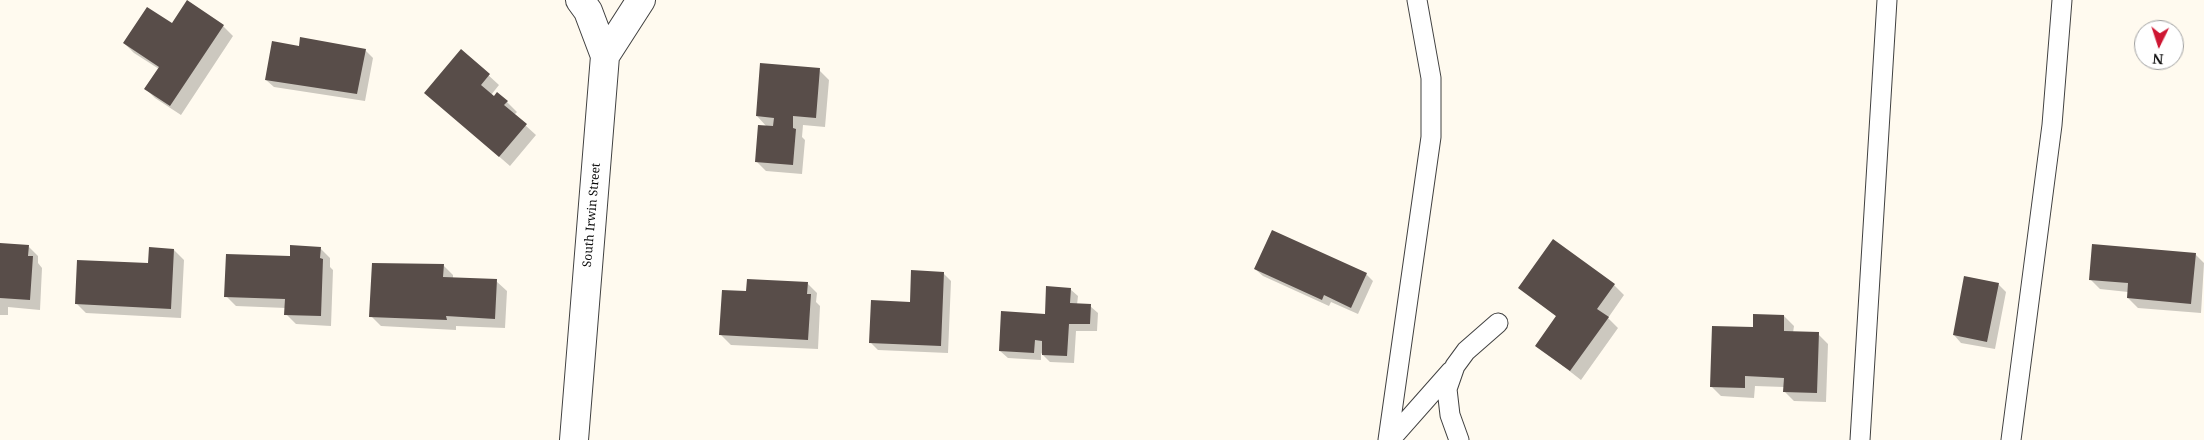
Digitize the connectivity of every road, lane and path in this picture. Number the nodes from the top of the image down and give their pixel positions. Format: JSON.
{"nodes":[{"id":1,"x":580,"y":0,"type":"edge"},
{"id":2,"x":641,"y":0,"type":"edge"},
{"id":3,"x":1417,"y":0,"type":"edge"},
{"id":4,"x":1888,"y":0,"type":"edge"},
{"id":5,"x":2062,"y":0,"type":"edge"},
{"id":6,"x":605,"y":56,"type":"junction"},
{"id":7,"x":1498,"y":323,"type":"dead end"},
{"id":8,"x":1455,"y":366,"type":"junction"},
{"id":9,"x":574,"y":440,"type":"edge"},
{"id":10,"x":1389,"y":440,"type":"edge"},
{"id":11,"x":1458,"y":440,"type":"edge"},
{"id":12,"x":1860,"y":440,"type":"edge"},
{"id":13,"x":2011,"y":440,"type":"edge"}],
"edges":[{"from":1,"to":6,"type":"street"},
{"from":2,"to":6,"type":"street","name":"South Irwin Street"},
{"from":3,"to":10,"type":"lane"},
{"from":4,"to":12,"type":"lane"},
{"from":5,"to":13,"type":"lane"},
{"from":6,"to":9,"type":"street","name":"South Irwin Street"},
{"from":7,"to":8,"type":"lane"},
{"from":8,"to":10,"type":"lane"},
{"from":8,"to":11,"type":"lane"}]}
